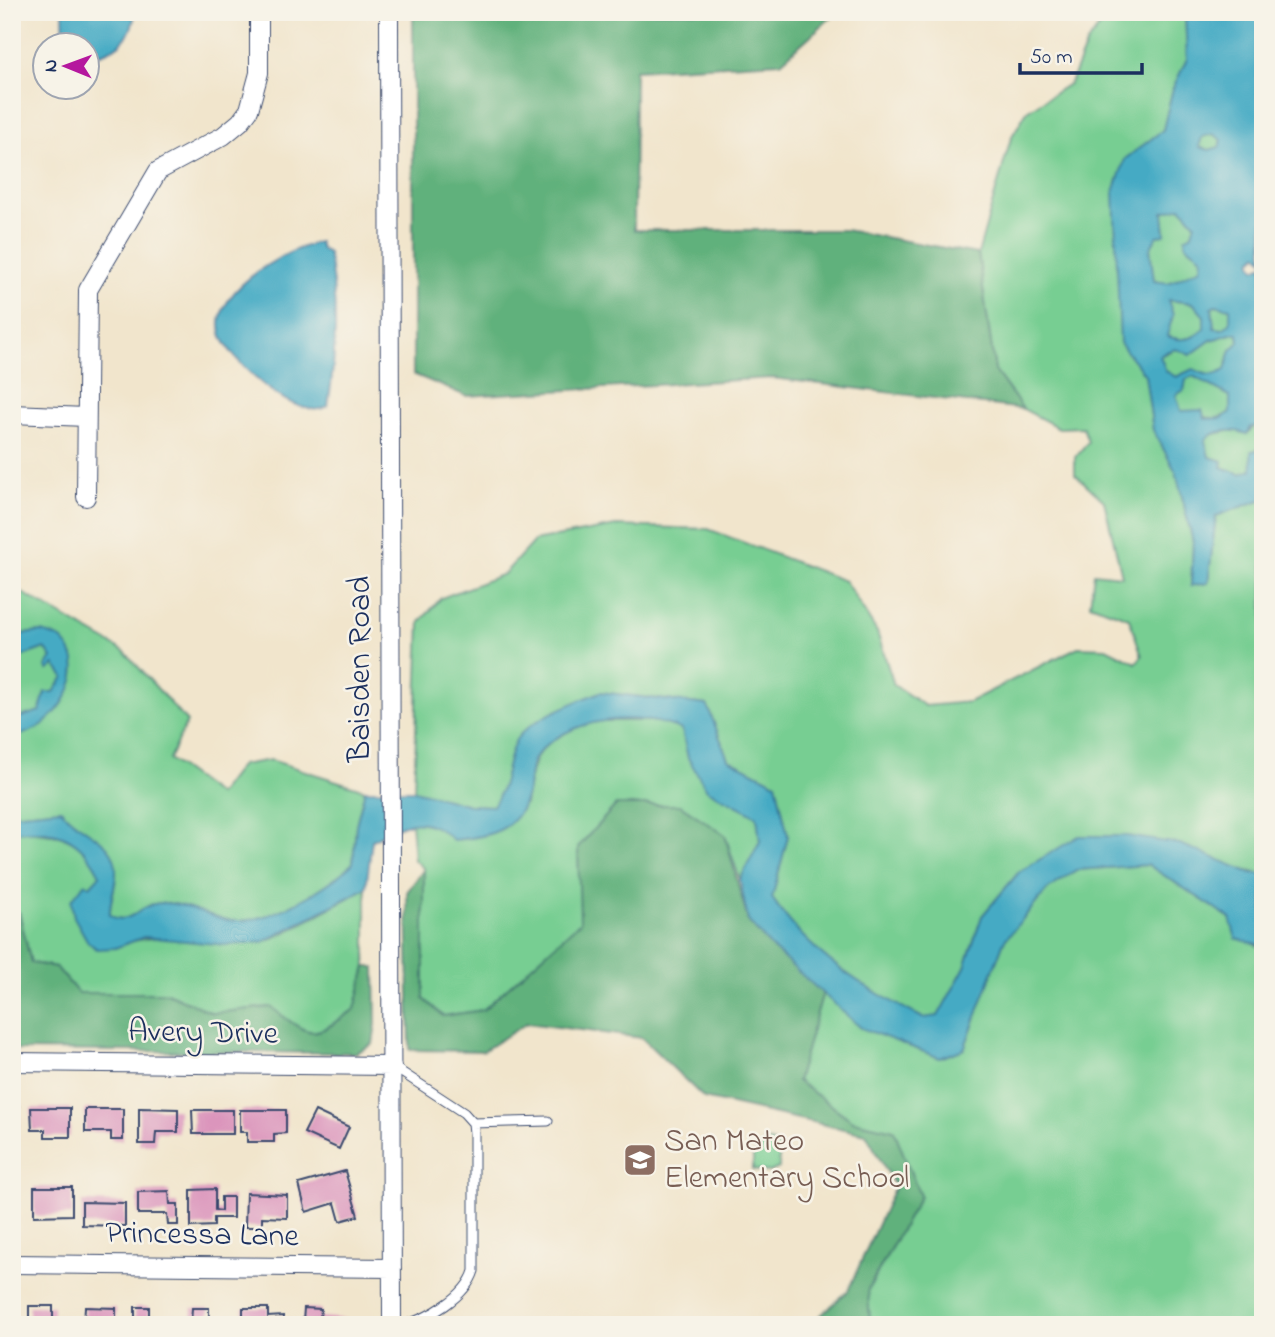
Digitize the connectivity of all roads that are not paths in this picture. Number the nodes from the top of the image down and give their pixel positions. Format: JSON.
{"nodes":[{"id":1,"x":259,"y":12,"type":"edge"},
{"id":2,"x":390,"y":12,"type":"edge"},
{"id":3,"x":12,"y":414,"type":"edge"},
{"id":4,"x":86,"y":417,"type":"junction"},
{"id":5,"x":86,"y":497,"type":"dead end"},
{"id":6,"x":12,"y":1062,"type":"edge"},
{"id":7,"x":392,"y":1066,"type":"junction"},
{"id":8,"x":548,"y":1121,"type":"dead end"},
{"id":9,"x":473,"y":1123,"type":"junction"},
{"id":10,"x":12,"y":1264,"type":"edge"},
{"id":11,"x":392,"y":1268,"type":"junction"},
{"id":12,"x":392,"y":1325,"type":"edge"},
{"id":13,"x":404,"y":1325,"type":"edge"}],
"edges":[{"from":1,"to":4,"type":"street"},
{"from":2,"to":7,"type":"street","name":"Baisden Road"},
{"from":3,"to":4,"type":"street"},
{"from":4,"to":5,"type":"street"},
{"from":6,"to":7,"type":"street","name":"Avery Drive"},
{"from":7,"to":9,"type":"lane"},
{"from":7,"to":11,"type":"street","name":"Baisden Road"},
{"from":8,"to":9,"type":"lane"},
{"from":9,"to":13,"type":"lane"},
{"from":10,"to":11,"type":"street","name":"Princessa Lane"},
{"from":11,"to":12,"type":"street","name":"Baisden Road"}]}
